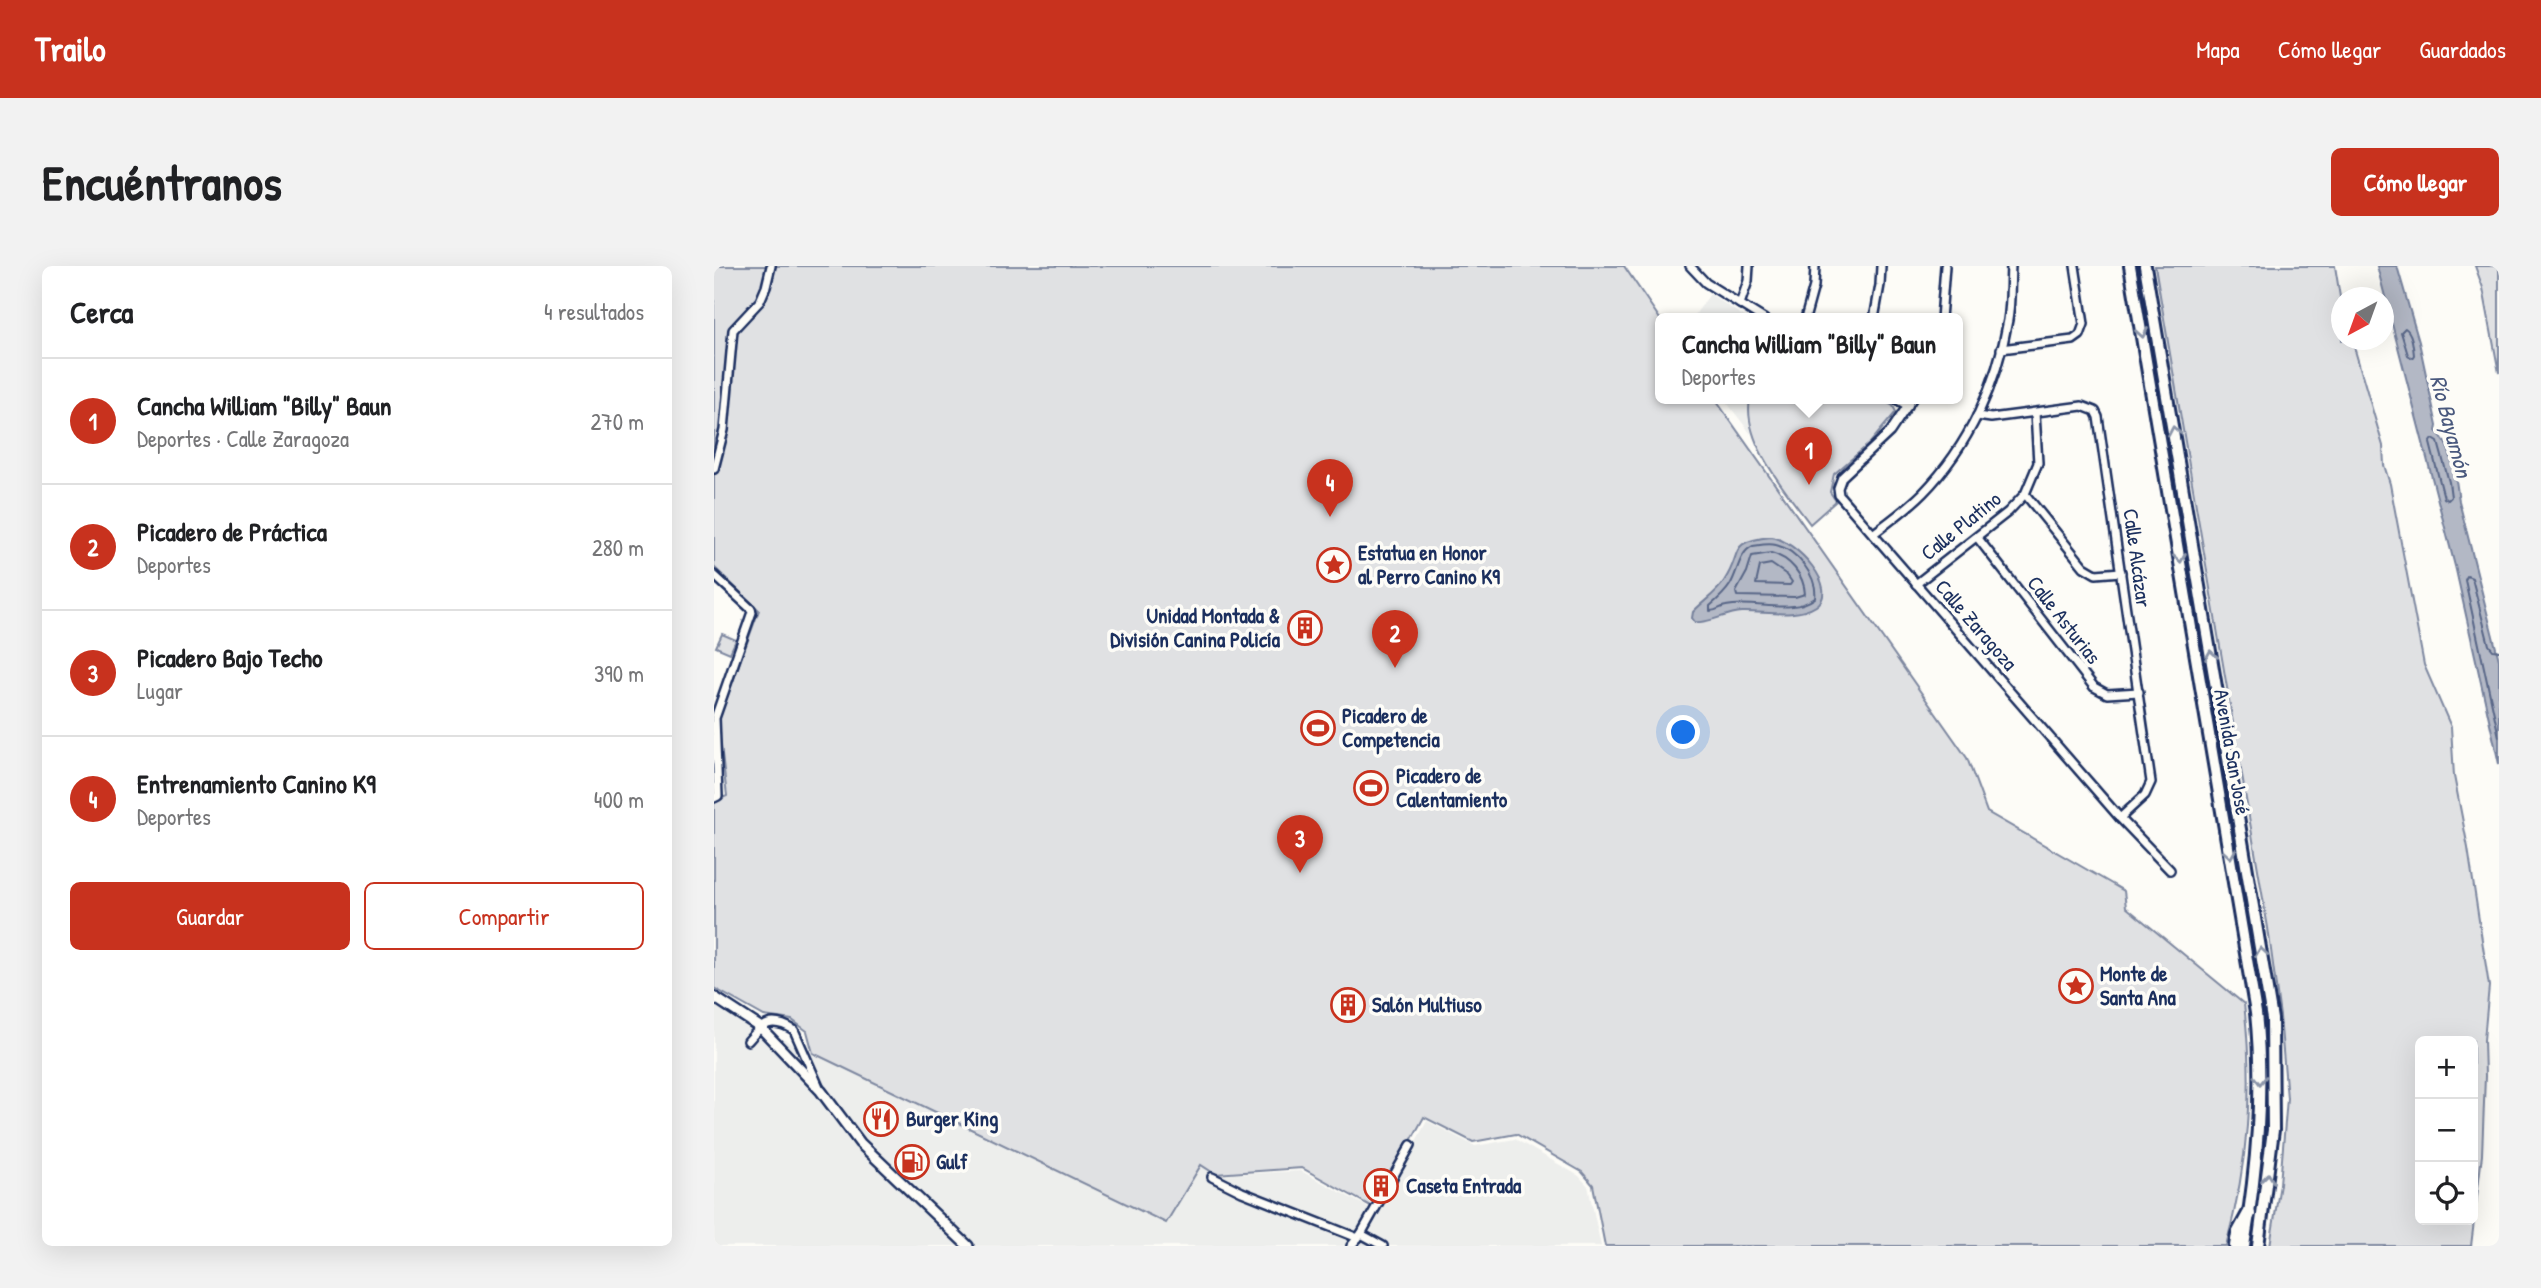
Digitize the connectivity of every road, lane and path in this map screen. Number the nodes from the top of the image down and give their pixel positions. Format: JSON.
{"nodes":[{"id":1,"x":771,"y":266,"type":"edge"},
{"id":2,"x":1690,"y":266,"type":"edge"},
{"id":3,"x":1749,"y":266,"type":"edge"},
{"id":4,"x":1815,"y":266,"type":"edge"},
{"id":5,"x":1881,"y":266,"type":"edge"},
{"id":6,"x":1945,"y":266,"type":"edge"},
{"id":7,"x":2011,"y":266,"type":"edge"},
{"id":8,"x":2075,"y":266,"type":"edge"},
{"id":9,"x":2130,"y":266,"type":"edge"},
{"id":10,"x":2146,"y":266,"type":"edge"},
{"id":11,"x":1740,"y":304,"type":"junction"},
{"id":12,"x":1754,"y":313,"type":"edge"},
{"id":13,"x":1807,"y":313,"type":"edge"},
{"id":14,"x":1875,"y":313,"type":"edge"},
{"id":15,"x":1941,"y":313,"type":"edge"},
{"id":16,"x":2001,"y":349,"type":"junction"},
{"id":17,"x":1909,"y":404,"type":"edge"},
{"id":18,"x":2035,"y":412,"type":"junction"},
{"id":19,"x":1977,"y":416,"type":"junction"},
{"id":20,"x":714,"y":468,"type":"edge"},
{"id":21,"x":2025,"y":494,"type":"junction"},
{"id":22,"x":1873,"y":534,"type":"junction"},
{"id":23,"x":1977,"y":537,"type":"junction"},
{"id":24,"x":2121,"y":572,"type":"junction"},
{"id":25,"x":714,"y":575,"type":"edge"},
{"id":26,"x":1916,"y":584,"type":"junction"},
{"id":27,"x":2139,"y":692,"type":"junction"},
{"id":28,"x":714,"y":797,"type":"edge"},
{"id":29,"x":2120,"y":818,"type":"junction"},
{"id":30,"x":2170,"y":870,"type":"dead end"},
{"id":31,"x":714,"y":997,"type":"edge"},
{"id":32,"x":760,"y":1027,"type":"junction"},
{"id":33,"x":748,"y":1041,"type":"dead end"},
{"id":34,"x":821,"y":1091,"type":"junction"},
{"id":35,"x":1411,"y":1145,"type":"dead end"},
{"id":36,"x":1212,"y":1177,"type":"dead end"},
{"id":37,"x":2249,"y":1214,"type":"junction"},
{"id":38,"x":1360,"y":1236,"type":"junction"},
{"id":39,"x":968,"y":1246,"type":"edge"},
{"id":40,"x":1351,"y":1246,"type":"edge"},
{"id":41,"x":1383,"y":1246,"type":"edge"},
{"id":42,"x":2235,"y":1246,"type":"edge"},
{"id":43,"x":2244,"y":1246,"type":"edge"},
{"id":44,"x":2259,"y":1246,"type":"edge"}],
"edges":[{"from":1,"to":20,"type":"street"},
{"from":2,"to":11,"type":"street"},
{"from":3,"to":11,"type":"street"},
{"from":4,"to":13,"type":"street"},
{"from":5,"to":14,"type":"street"},
{"from":6,"to":15,"type":"street"},
{"from":7,"to":16,"type":"street"},
{"from":8,"to":16,"type":"street"},
{"from":9,"to":37,"type":"main road","name":"Avenida San José","one_way":true},
{"from":44,"to":10,"type":"main road","name":"Avenida San José","one_way":true},
{"from":11,"to":12,"type":"street"},
{"from":16,"to":19,"type":"street"},
{"from":17,"to":22,"type":"street","name":"Calle Zaragoza"},
{"from":18,"to":19,"type":"street","name":"Calle Alcázar"},
{"from":18,"to":21,"type":"street","name":"Calle Platino"},
{"from":18,"to":24,"type":"street","name":"Calle Alcázar"},
{"from":19,"to":22,"type":"street"},
{"from":21,"to":23,"type":"street","name":"Calle Platino"},
{"from":21,"to":24,"type":"street"},
{"from":22,"to":26,"type":"street","name":"Calle Zaragoza"},
{"from":23,"to":26,"type":"street","name":"Calle Platino"},
{"from":23,"to":27,"type":"street","name":"Calle Asturias"},
{"from":24,"to":27,"type":"street","name":"Calle Alcázar"},
{"from":25,"to":28,"type":"street"},
{"from":26,"to":29,"type":"street","name":"Calle Zaragoza"},
{"from":27,"to":29,"type":"street","name":"Calle Alcázar"},
{"from":29,"to":30,"type":"street","name":"Calle Zaragoza"},
{"from":31,"to":32,"type":"street"},
{"from":32,"to":33,"type":"street"},
{"from":32,"to":34,"type":"street"},
{"from":32,"to":34,"type":"street"},
{"from":34,"to":39,"type":"street"},
{"from":35,"to":38,"type":"street"},
{"from":36,"to":38,"type":"street"},
{"from":37,"to":42,"type":"highway"},
{"from":37,"to":43,"type":"main road","name":"Avenida San José"},
{"from":38,"to":40,"type":"street"},
{"from":38,"to":41,"type":"street"}]}
